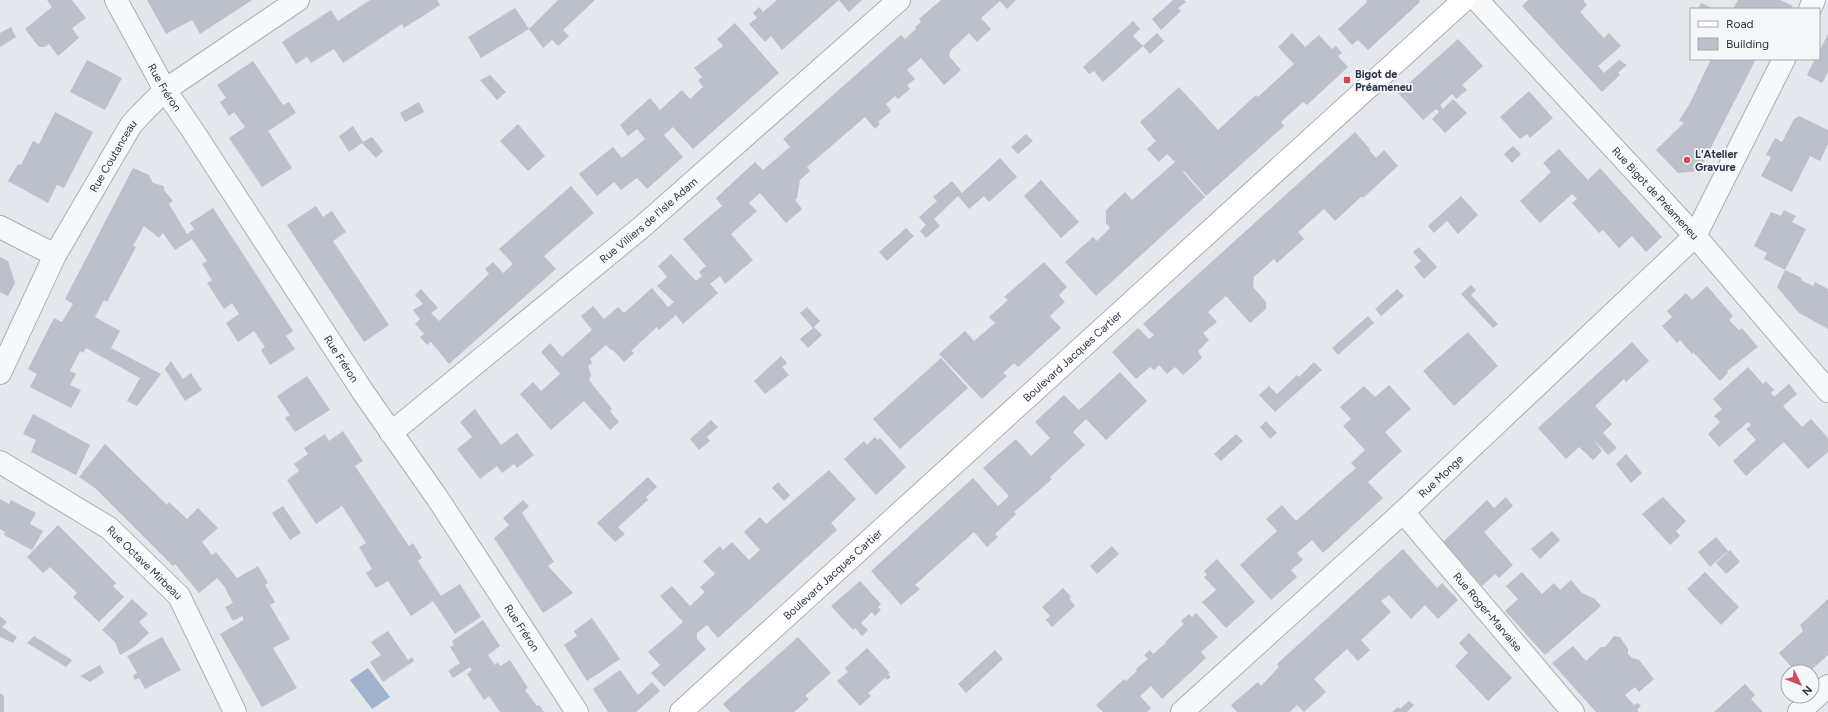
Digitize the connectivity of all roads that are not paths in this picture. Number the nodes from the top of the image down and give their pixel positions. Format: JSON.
{"nodes":[{"id":1,"x":116,"y":0,"type":"edge"},
{"id":2,"x":298,"y":0,"type":"edge"},
{"id":3,"x":899,"y":0,"type":"edge"},
{"id":4,"x":1464,"y":0,"type":"edge"},
{"id":5,"x":1477,"y":0,"type":"edge"},
{"id":6,"x":1783,"y":60,"type":"edge"},
{"id":7,"x":165,"y":90,"type":"junction"},
{"id":8,"x":0,"y":227,"type":"edge"},
{"id":9,"x":1695,"y":236,"type":"junction"},
{"id":10,"x":55,"y":255,"type":"junction"},
{"id":11,"x":0,"y":373,"type":"edge"},
{"id":12,"x":1828,"y":391,"type":"edge"},
{"id":13,"x":391,"y":432,"type":"junction"},
{"id":14,"x":0,"y":462,"type":"edge"},
{"id":15,"x":1403,"y":512,"type":"junction"},
{"id":16,"x":1828,"y":686,"type":"edge"},
{"id":17,"x":235,"y":712,"type":"edge"},
{"id":18,"x":577,"y":712,"type":"edge"},
{"id":19,"x":681,"y":712,"type":"edge"},
{"id":20,"x":1182,"y":712,"type":"edge"},
{"id":21,"x":1573,"y":712,"type":"edge"},
{"id":22,"x":1799,"y":712,"type":"edge"}],
"edges":[{"from":1,"to":7,"type":"street","name":"Rue Fréron"},
{"from":2,"to":7,"type":"street","name":"Rue Coutanceau"},
{"from":3,"to":13,"type":"street","name":"Rue Villiers de l'Isle Adam"},
{"from":4,"to":19,"type":"street","name":"Boulevard Jacques Cartier"},
{"from":5,"to":9,"type":"street","name":"Rue Bigot de Préameneu"},
{"from":6,"to":9,"type":"street","name":"Rue Monge"},
{"from":7,"to":10,"type":"street","name":"Rue Coutanceau"},
{"from":7,"to":13,"type":"street","name":"Rue Fréron"},
{"from":8,"to":10,"type":"street"},
{"from":9,"to":12,"type":"street","name":"Rue Bigot de Préameneu"},
{"from":9,"to":15,"type":"street","name":"Rue Monge"},
{"from":10,"to":11,"type":"street","name":"Rue Coutanceau"},
{"from":13,"to":18,"type":"street","name":"Rue Fréron"},
{"from":14,"to":17,"type":"street","name":"Rue Octave Mirbeau"},
{"from":15,"to":20,"type":"street","name":"Rue Monge"},
{"from":15,"to":21,"type":"street","name":"Rue Roger-Marvaise"},
{"from":16,"to":22,"type":"street"}]}
